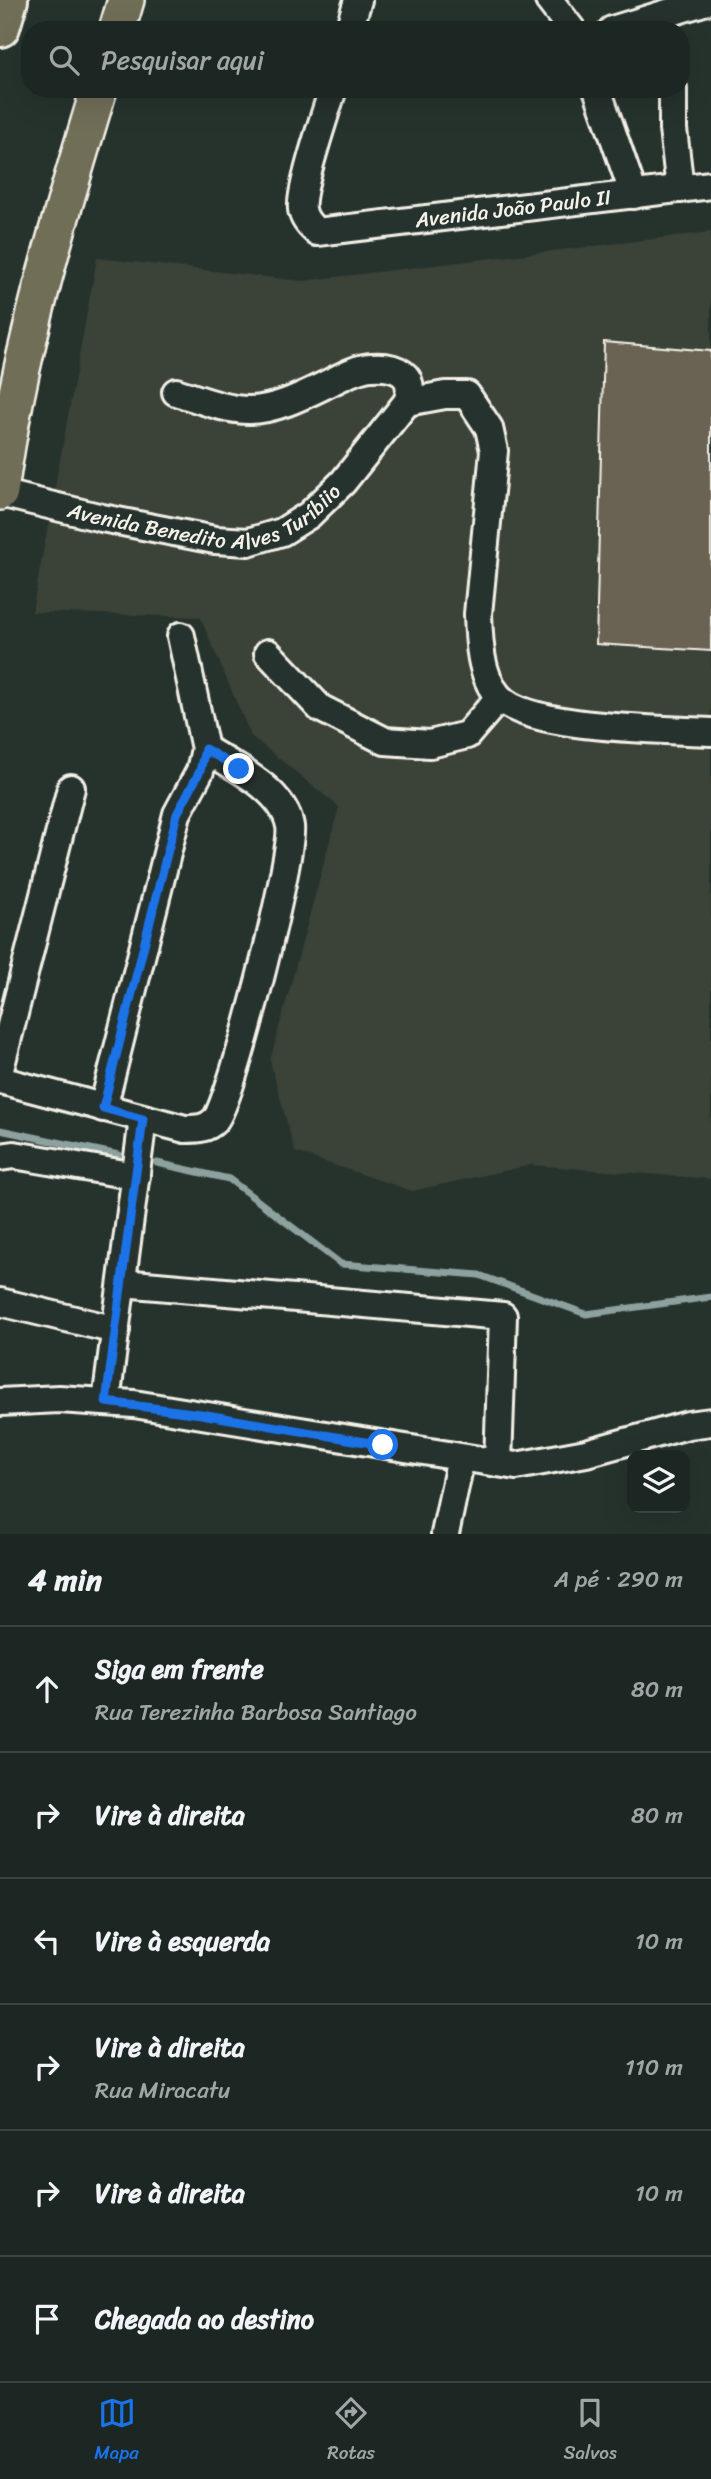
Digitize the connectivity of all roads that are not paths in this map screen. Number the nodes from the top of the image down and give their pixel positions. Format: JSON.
{"nodes":[{"id":1,"x":8,"y":0,"type":"edge"},
{"id":2,"x":126,"y":0,"type":"edge"},
{"id":3,"x":358,"y":0,"type":"edge"},
{"id":4,"x":549,"y":0,"type":"edge"},
{"id":5,"x":710,"y":0,"type":"edge"},
{"id":6,"x":120,"y":21,"type":"edge"},
{"id":7,"x":352,"y":21,"type":"edge"},
{"id":8,"x":565,"y":21,"type":"edge"},
{"id":9,"x":641,"y":21,"type":"edge"},
{"id":10,"x":0,"y":27,"type":"edge"},
{"id":11,"x":96,"y":98,"type":"edge"},
{"id":12,"x":329,"y":98,"type":"edge"},
{"id":13,"x":600,"y":98,"type":"edge"},
{"id":14,"x":673,"y":98,"type":"edge"},
{"id":15,"x":711,"y":185,"type":"edge"},
{"id":16,"x":680,"y":189,"type":"junction"},
{"id":17,"x":634,"y":195,"type":"junction"},
{"id":18,"x":176,"y":392,"type":"dead end"},
{"id":19,"x":407,"y":402,"type":"junction"},
{"id":20,"x":0,"y":492,"type":"edge"},
{"id":21,"x":181,"y":636,"type":"dead end"},
{"id":22,"x":268,"y":653,"type":"dead end"},
{"id":23,"x":499,"y":698,"type":"junction"},
{"id":24,"x":711,"y":732,"type":"edge"},
{"id":25,"x":205,"y":749,"type":"junction"},
{"id":26,"x":71,"y":788,"type":"dead end"},
{"id":27,"x":0,"y":1069,"type":"edge"},
{"id":28,"x":0,"y":1080,"type":"edge"},
{"id":29,"x":103,"y":1108,"type":"junction"},
{"id":30,"x":143,"y":1119,"type":"junction"},
{"id":31,"x":0,"y":1157,"type":"edge"},
{"id":32,"x":136,"y":1176,"type":"junction"},
{"id":33,"x":122,"y":1283,"type":"junction"},
{"id":34,"x":0,"y":1302,"type":"edge"},
{"id":35,"x":116,"y":1330,"type":"junction"},
{"id":36,"x":0,"y":1402,"type":"edge"},
{"id":37,"x":106,"y":1402,"type":"junction"},
{"id":38,"x":711,"y":1422,"type":"edge"},
{"id":39,"x":461,"y":1458,"type":"junction"},
{"id":40,"x":498,"y":1463,"type":"junction"},
{"id":41,"x":445,"y":1534,"type":"edge"}],
"edges":[{"from":1,"to":10,"type":"highway"},
{"from":2,"to":6,"type":"main road"},
{"from":3,"to":7,"type":"street"},
{"from":4,"to":8,"type":"street"},
{"from":5,"to":9,"type":"street"},
{"from":11,"to":20,"type":"main road"},
{"from":12,"to":17,"type":"street","name":"Avenida João Paulo II"},
{"from":13,"to":17,"type":"street"},
{"from":14,"to":16,"type":"street"},
{"from":15,"to":16,"type":"street","name":"Avenida João Paulo II"},
{"from":16,"to":17,"type":"street","name":"Avenida João Paulo II"},
{"from":18,"to":19,"type":"street"},
{"from":19,"to":20,"type":"street","name":"Avenida Benedito Alves Turíbiio"},
{"from":19,"to":23,"type":"street"},
{"from":21,"to":25,"type":"street"},
{"from":22,"to":23,"type":"street"},
{"from":23,"to":24,"type":"street"},
{"from":25,"to":29,"type":"street"},
{"from":25,"to":30,"type":"street"},
{"from":26,"to":27,"type":"street"},
{"from":28,"to":29,"type":"street"},
{"from":29,"to":30,"type":"street"},
{"from":30,"to":32,"type":"street"},
{"from":31,"to":32,"type":"street"},
{"from":32,"to":33,"type":"street"},
{"from":33,"to":35,"type":"street"},
{"from":33,"to":40,"type":"street"},
{"from":34,"to":35,"type":"street"},
{"from":35,"to":37,"type":"street"},
{"from":36,"to":37,"type":"street"},
{"from":37,"to":39,"type":"street"},
{"from":38,"to":40,"type":"street"},
{"from":39,"to":40,"type":"street"},
{"from":39,"to":41,"type":"street"}]}
